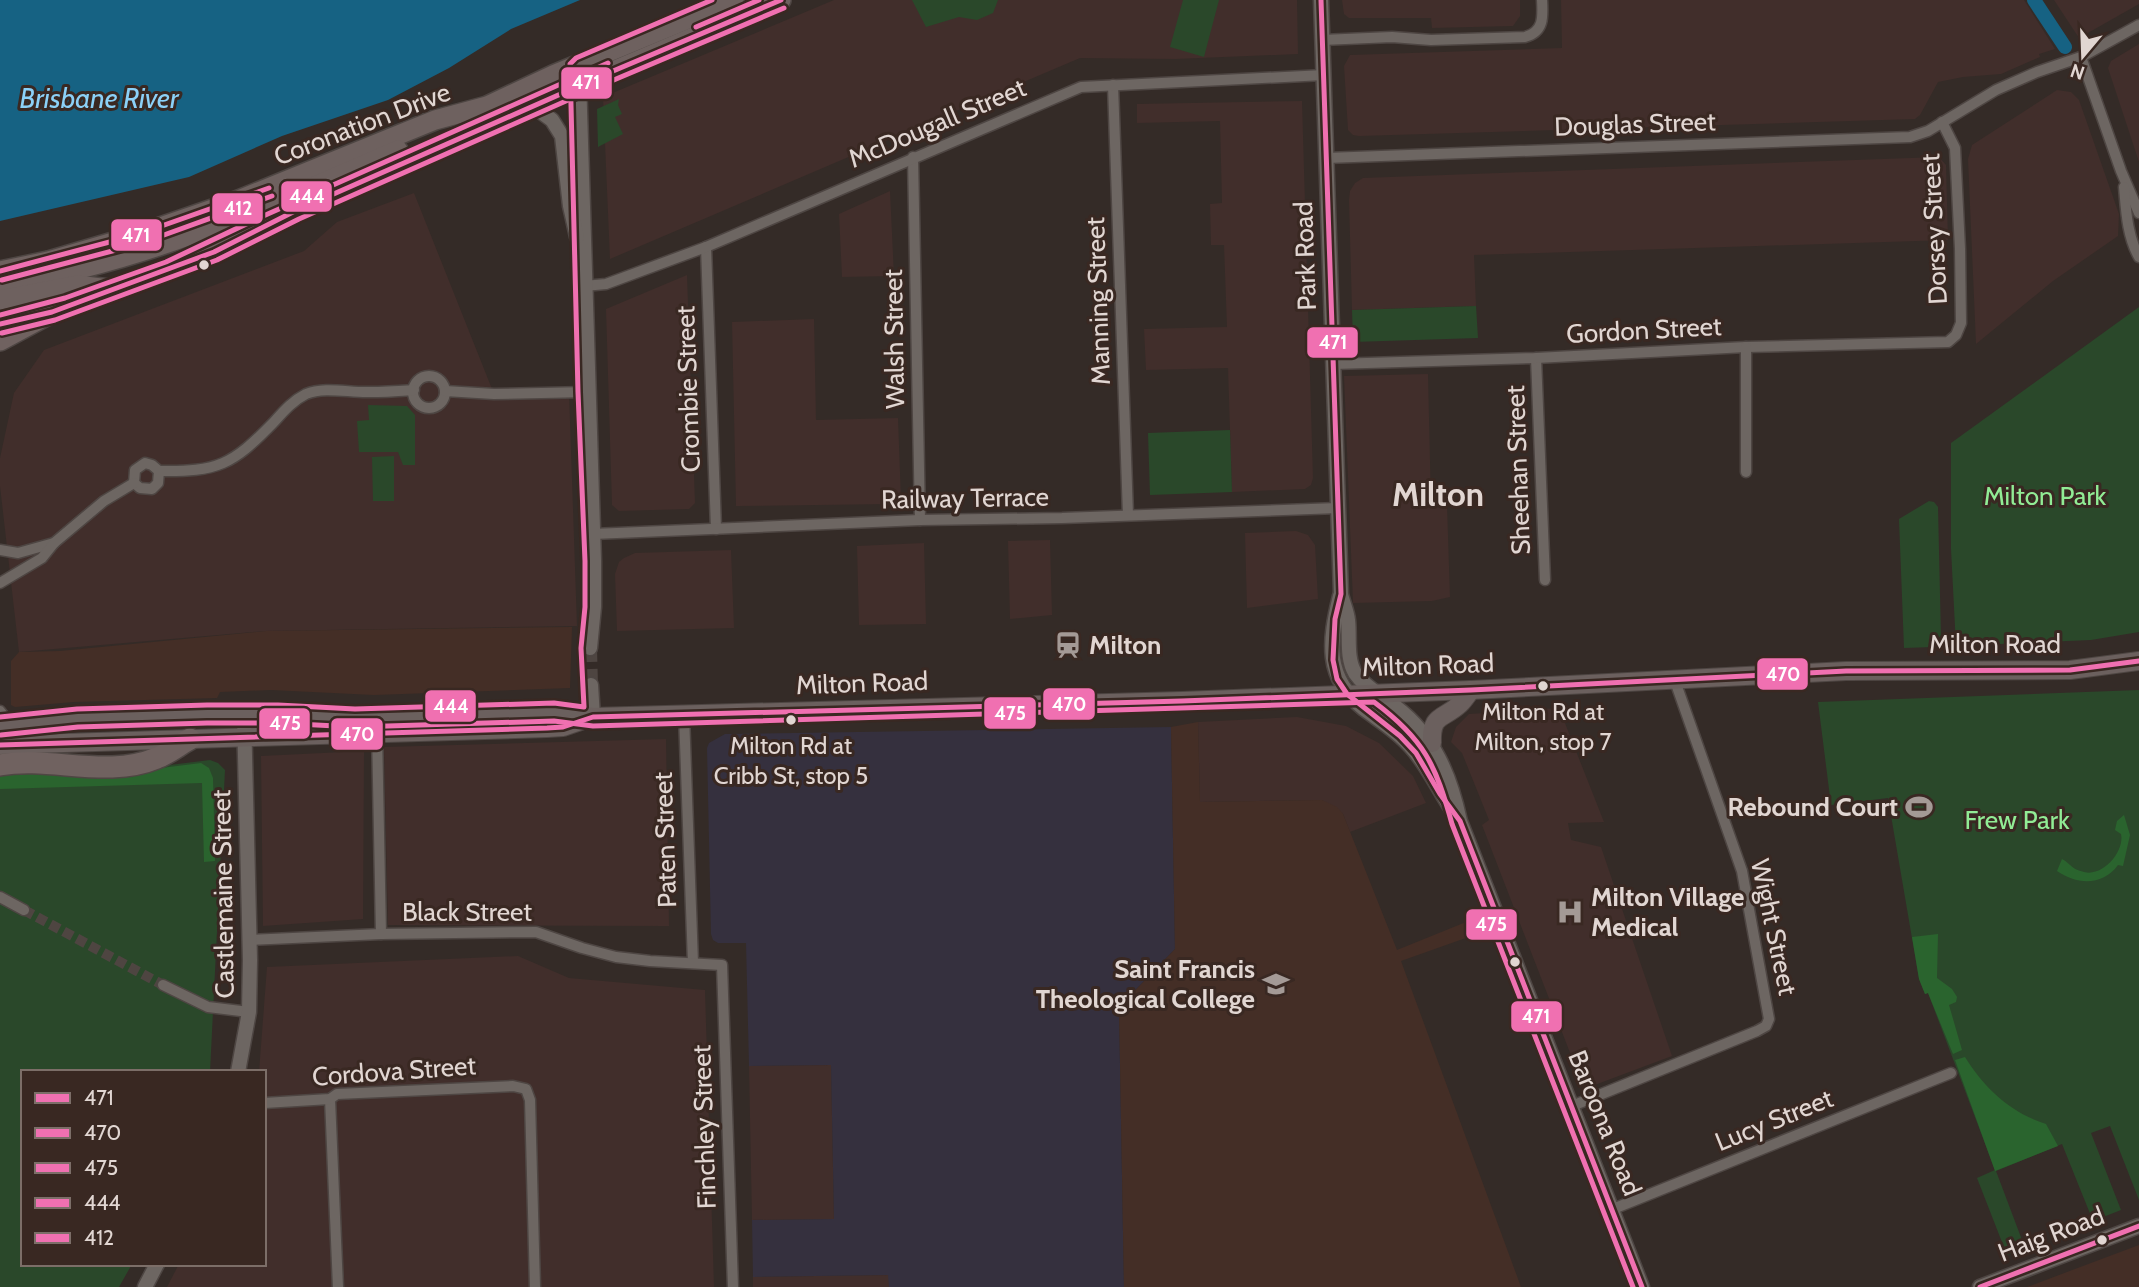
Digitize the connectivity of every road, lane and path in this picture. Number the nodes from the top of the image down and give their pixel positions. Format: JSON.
{"nodes":[{"id":1,"x":734,"y":0,"type":"edge"},
{"id":2,"x":782,"y":0,"type":"edge"},
{"id":3,"x":1321,"y":0,"type":"edge"},
{"id":4,"x":1542,"y":0,"type":"edge"},
{"id":5,"x":2139,"y":25,"type":"edge"},
{"id":6,"x":1322,"y":40,"type":"junction"},
{"id":7,"x":2081,"y":57,"type":"junction"},
{"id":8,"x":1324,"y":75,"type":"junction"},
{"id":9,"x":579,"y":76,"type":"junction"},
{"id":10,"x":1113,"y":85,"type":"junction"},
{"id":11,"x":487,"y":106,"type":"junction"},
{"id":12,"x":533,"y":106,"type":"junction"},
{"id":13,"x":1942,"y":122,"type":"junction"},
{"id":14,"x":913,"y":157,"type":"junction"},
{"id":15,"x":1326,"y":158,"type":"junction"},
{"id":16,"x":2123,"y":177,"type":"junction"},
{"id":17,"x":2139,"y":213,"type":"edge"},
{"id":18,"x":706,"y":247,"type":"junction"},
{"id":19,"x":2139,"y":257,"type":"edge"},
{"id":20,"x":583,"y":262,"type":"junction"},
{"id":21,"x":0,"y":271,"type":"edge"},
{"id":22,"x":0,"y":285,"type":"edge"},
{"id":23,"x":584,"y":286,"type":"junction"},
{"id":24,"x":114,"y":290,"type":"junction"},
{"id":25,"x":0,"y":299,"type":"edge"},
{"id":26,"x":52,"y":312,"type":"junction"},
{"id":27,"x":0,"y":324,"type":"edge"},
{"id":28,"x":1956,"y":335,"type":"joint"},
{"id":29,"x":0,"y":340,"type":"edge"},
{"id":30,"x":1746,"y":347,"type":"junction"},
{"id":31,"x":1536,"y":358,"type":"junction"},
{"id":32,"x":1333,"y":365,"type":"junction"},
{"id":33,"x":414,"y":390,"type":"junction"},
{"id":34,"x":445,"y":391,"type":"junction"},
{"id":35,"x":587,"y":392,"type":"junction"},
{"id":36,"x":159,"y":471,"type":"junction"},
{"id":37,"x":1746,"y":472,"type":"dead end"},
{"id":38,"x":134,"y":483,"type":"junction"},
{"id":39,"x":1338,"y":508,"type":"junction"},
{"id":40,"x":1128,"y":515,"type":"junction"},
{"id":41,"x":920,"y":520,"type":"junction"},
{"id":42,"x":716,"y":529,"type":"junction"},
{"id":43,"x":593,"y":534,"type":"junction"},
{"id":44,"x":54,"y":543,"type":"junction"},
{"id":45,"x":0,"y":550,"type":"edge"},
{"id":46,"x":1545,"y":580,"type":"dead end"},
{"id":47,"x":0,"y":583,"type":"edge"},
{"id":48,"x":1341,"y":594,"type":"junction"},
{"id":49,"x":590,"y":648,"type":"tunnel mouth"},
{"id":50,"x":2139,"y":661,"type":"edge"},
{"id":51,"x":1675,"y":681,"type":"junction"},
{"id":52,"x":591,"y":685,"type":"tunnel mouth"},
{"id":53,"x":1471,"y":690,"type":"junction"},
{"id":54,"x":1377,"y":693,"type":"junction"},
{"id":55,"x":1347,"y":694,"type":"junction"},
{"id":56,"x":0,"y":711,"type":"edge"},
{"id":57,"x":244,"y":715,"type":"junction"},
{"id":58,"x":684,"y":715,"type":"junction"},
{"id":59,"x":593,"y":717,"type":"junction"},
{"id":60,"x":6,"y":726,"type":"edge"},
{"id":61,"x":377,"y":726,"type":"junction"},
{"id":62,"x":245,"y":738,"type":"junction"},
{"id":63,"x":190,"y":739,"type":"junction"},
{"id":64,"x":1432,"y":743,"type":"junction"},
{"id":65,"x":0,"y":745,"type":"edge"},
{"id":66,"x":0,"y":765,"type":"edge"},
{"id":67,"x":1460,"y":821,"type":"junction"},
{"id":68,"x":0,"y":897,"type":"edge"},
{"id":69,"x":24,"y":910,"type":"tunnel mouth"},
{"id":70,"x":381,"y":934,"type":"junction"},
{"id":71,"x":250,"y":940,"type":"junction"},
{"id":72,"x":693,"y":963,"type":"junction"},
{"id":73,"x":722,"y":965,"type":"joint"},
{"id":74,"x":163,"y":985,"type":"tunnel mouth"},
{"id":75,"x":249,"y":1012,"type":"junction"},
{"id":76,"x":238,"y":1070,"type":"edge"},
{"id":77,"x":1951,"y":1073,"type":"dead end"},
{"id":78,"x":330,"y":1099,"type":"junction"},
{"id":79,"x":266,"y":1102,"type":"edge"},
{"id":80,"x":1573,"y":1105,"type":"junction"},
{"id":81,"x":1613,"y":1209,"type":"junction"},
{"id":82,"x":2139,"y":1226,"type":"edge"},
{"id":83,"x":156,"y":1266,"type":"edge"},
{"id":84,"x":145,"y":1287,"type":"edge"},
{"id":85,"x":338,"y":1287,"type":"edge"},
{"id":86,"x":535,"y":1287,"type":"edge"},
{"id":87,"x":733,"y":1287,"type":"edge"},
{"id":88,"x":1642,"y":1287,"type":"edge"},
{"id":89,"x":1980,"y":1287,"type":"edge"}],
"edges":[{"from":1,"to":9,"type":"highway","name":"Coronation Drive"},
{"from":2,"to":9,"type":"highway","name":"Coronation Drive"},
{"from":3,"to":6,"type":"street","name":"Park Road"},
{"from":4,"to":6,"type":"street"},
{"from":5,"to":7,"type":"street","name":"Douglas Street"},
{"from":6,"to":8,"type":"street","name":"Park Road"},
{"from":7,"to":13,"type":"street","name":"Douglas Street"},
{"from":7,"to":16,"type":"street"},
{"from":8,"to":10,"type":"street","name":"McDougall Street"},
{"from":8,"to":15,"type":"street","name":"Park Road"},
{"from":9,"to":11,"type":"highway","name":"Coronation Drive"},
{"from":9,"to":12,"type":"highway","name":"Coronation Drive"},
{"from":9,"to":20,"type":"street"},
{"from":10,"to":14,"type":"street","name":"McDougall Street"},
{"from":10,"to":40,"type":"street","name":"Manning Street"},
{"from":11,"to":21,"type":"highway","name":"Coronation Drive"},
{"from":11,"to":22,"type":"highway"},
{"from":12,"to":20,"type":"street"},
{"from":12,"to":24,"type":"highway","name":"Coronation Drive"},
{"from":13,"to":15,"type":"street","name":"Douglas Street"},
{"from":13,"to":28,"type":"street","name":"Dorsey Street"},
{"from":14,"to":18,"type":"street","name":"McDougall Street"},
{"from":14,"to":41,"type":"street","name":"Walsh Street"},
{"from":15,"to":32,"type":"street","name":"Park Road"},
{"from":16,"to":17,"type":"street"},
{"from":16,"to":19,"type":"street"},
{"from":18,"to":23,"type":"street","name":"McDougall Street"},
{"from":18,"to":42,"type":"street","name":"Crombie Street"},
{"from":20,"to":23,"type":"street"},
{"from":23,"to":35,"type":"street"},
{"from":24,"to":25,"type":"highway"},
{"from":24,"to":26,"type":"highway","name":"Coronation Drive"},
{"from":26,"to":27,"type":"highway","name":"Coronation Drive"},
{"from":26,"to":29,"type":"highway"},
{"from":28,"to":30,"type":"street","name":"Gordon Street"},
{"from":30,"to":31,"type":"street","name":"Gordon Street"},
{"from":30,"to":37,"type":"street"},
{"from":31,"to":32,"type":"street","name":"Gordon Street"},
{"from":31,"to":46,"type":"street","name":"Sheehan Street"},
{"from":32,"to":39,"type":"street","name":"Park Road"},
{"from":33,"to":34,"type":"street"},
{"from":33,"to":34,"type":"street"},
{"from":33,"to":36,"type":"street"},
{"from":34,"to":35,"type":"street"},
{"from":35,"to":43,"type":"street"},
{"from":36,"to":38,"type":"street"},
{"from":36,"to":38,"type":"street"},
{"from":38,"to":44,"type":"street"},
{"from":39,"to":40,"type":"street","name":"Railway Terrace"},
{"from":39,"to":48,"type":"street","name":"Park Road"},
{"from":40,"to":41,"type":"street","name":"Railway Terrace"},
{"from":41,"to":42,"type":"street","name":"Railway Terrace"},
{"from":42,"to":43,"type":"street","name":"Railway Terrace"},
{"from":43,"to":49,"type":"street"},
{"from":44,"to":45,"type":"street"},
{"from":44,"to":47,"type":"street"},
{"from":48,"to":54,"type":"street","name":"Park Road"},
{"from":48,"to":55,"type":"street","name":"Park Road"},
{"from":50,"to":51,"type":"main road","name":"Milton Road"},
{"from":51,"to":53,"type":"main road","name":"Milton Road"},
{"from":51,"to":80,"type":"street","name":"Wight Street"},
{"from":52,"to":59,"type":"street"},
{"from":53,"to":54,"type":"main road","name":"Milton Road"},
{"from":53,"to":64,"type":"main road"},
{"from":54,"to":55,"type":"main road","name":"Milton Road"},
{"from":54,"to":64,"type":"street","name":"Baroona Road"},
{"from":55,"to":58,"type":"main road","name":"Milton Road"},
{"from":55,"to":67,"type":"street","name":"Baroona Road"},
{"from":56,"to":60,"type":"street"},
{"from":57,"to":60,"type":"main road","name":"Milton Road"},
{"from":57,"to":61,"type":"main road","name":"Milton Road"},
{"from":57,"to":62,"type":"street","name":"Castlemaine Street"},
{"from":58,"to":59,"type":"main road","name":"Milton Road"},
{"from":58,"to":72,"type":"street","name":"Paten Street"},
{"from":59,"to":61,"type":"main road","name":"Milton Road"},
{"from":61,"to":62,"type":"main road","name":"Milton Road"},
{"from":61,"to":70,"type":"street"},
{"from":62,"to":63,"type":"main road","name":"Milton Road"},
{"from":62,"to":71,"type":"street","name":"Castlemaine Street"},
{"from":63,"to":65,"type":"main road","name":"Milton Road"},
{"from":63,"to":66,"type":"highway"},
{"from":64,"to":67,"type":"street","name":"Baroona Road"},
{"from":67,"to":80,"type":"street","name":"Baroona Road"},
{"from":68,"to":69,"type":"street"},
{"from":70,"to":71,"type":"street","name":"Black Street"},
{"from":70,"to":72,"type":"street","name":"Black Street"},
{"from":71,"to":75,"type":"street","name":"Castlemaine Street"},
{"from":72,"to":73,"type":"street","name":"Black Street"},
{"from":73,"to":87,"type":"street","name":"Finchley Street"},
{"from":74,"to":75,"type":"street"},
{"from":75,"to":76,"type":"street","name":"Castlemaine Street"},
{"from":77,"to":81,"type":"street","name":"Lucy Street"},
{"from":78,"to":79,"type":"street","name":"Cordova Street"},
{"from":78,"to":85,"type":"street"},
{"from":78,"to":86,"type":"street","name":"Cordova Street"},
{"from":80,"to":81,"type":"street","name":"Baroona Road"},
{"from":81,"to":88,"type":"street","name":"Baroona Road"},
{"from":82,"to":89,"type":"street","name":"Haig Road"},
{"from":83,"to":84,"type":"street"}]}
